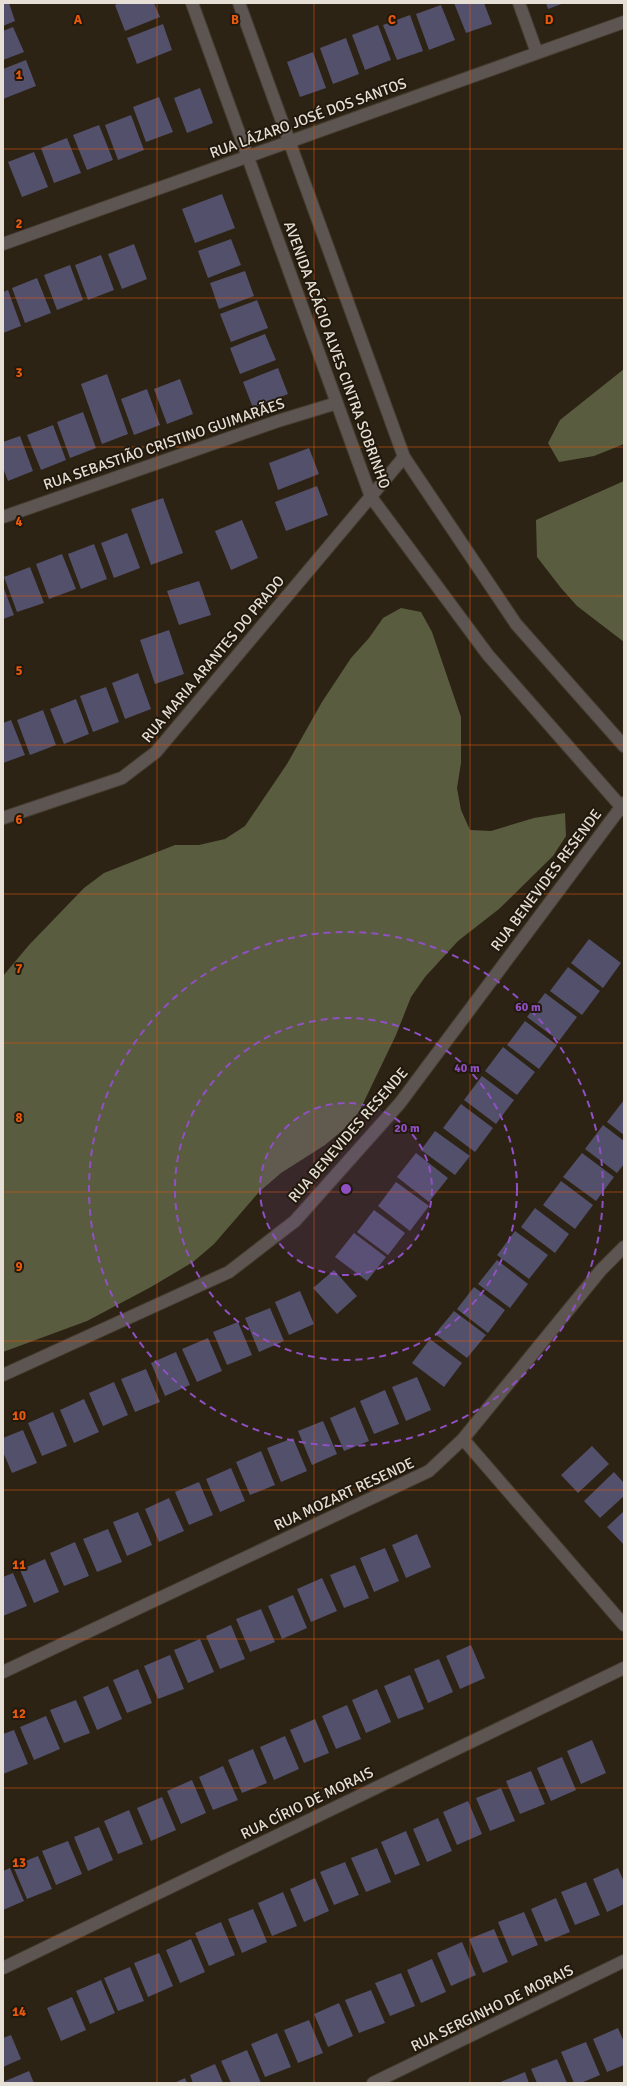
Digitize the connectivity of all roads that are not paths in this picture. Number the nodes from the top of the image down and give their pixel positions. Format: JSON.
{"nodes":[{"id":1,"x":192,"y":3,"type":"edge"},
{"id":2,"x":240,"y":3,"type":"edge"},
{"id":3,"x":519,"y":3,"type":"edge"},
{"id":4,"x":624,"y":22,"type":"edge"},
{"id":5,"x":537,"y":53,"type":"junction"},
{"id":6,"x":289,"y":142,"type":"junction"},
{"id":7,"x":248,"y":156,"type":"junction"},
{"id":8,"x":3,"y":244,"type":"edge"},
{"id":9,"x":337,"y":403,"type":"junction"},
{"id":10,"x":404,"y":458,"type":"junction"},
{"id":11,"x":371,"y":497,"type":"junction"},
{"id":12,"x":3,"y":517,"type":"edge"},
{"id":13,"x":624,"y":746,"type":"edge"},
{"id":14,"x":623,"y":807,"type":"edge"},
{"id":15,"x":3,"y":818,"type":"edge"},
{"id":16,"x":624,"y":1247,"type":"edge"},
{"id":17,"x":3,"y":1375,"type":"edge"},
{"id":18,"x":463,"y":1439,"type":"junction"},
{"id":19,"x":624,"y":1625,"type":"edge"},
{"id":20,"x":624,"y":1668,"type":"edge"},
{"id":21,"x":3,"y":1672,"type":"edge"},
{"id":22,"x":624,"y":1961,"type":"edge"},
{"id":23,"x":3,"y":1968,"type":"edge"},
{"id":24,"x":374,"y":2083,"type":"edge"}],
"edges":[{"from":1,"to":7,"type":"street","name":"AVENIDA ACÁCIO ALVES CINTRA SOBRINHO"},
{"from":2,"to":6,"type":"street","name":"AVENIDA ACÁCIO ALVES CINTRA SOBRINHO"},
{"from":3,"to":5,"type":"street"},
{"from":4,"to":5,"type":"street","name":"RUA LÁZARO JOSÉ DOS SANTOS"},
{"from":5,"to":6,"type":"street","name":"RUA LÁZARO JOSÉ DOS SANTOS"},
{"from":6,"to":7,"type":"street","name":"RUA LÁZARO JOSÉ DOS SANTOS"},
{"from":6,"to":10,"type":"street","name":"AVENIDA ACÁCIO ALVES CINTRA SOBRINHO"},
{"from":7,"to":8,"type":"street","name":"RUA LÁZARO JOSÉ DOS SANTOS"},
{"from":7,"to":9,"type":"street","name":"AVENIDA ACÁCIO ALVES CINTRA SOBRINHO"},
{"from":9,"to":11,"type":"street","name":"AVENIDA ACÁCIO ALVES CINTRA SOBRINHO"},
{"from":9,"to":12,"type":"street","name":"RUA SEBASTIÃO CRISTINO GUIMARÃES"},
{"from":10,"to":11,"type":"street","name":"RUA MARIA ARANTES DO PRADO"},
{"from":10,"to":13,"type":"street","name":"AVENIDA ACÁCIO ALVES CINTRA SOBRINHO"},
{"from":11,"to":14,"type":"street","name":"AVENIDA ACÁCIO ALVES CINTRA SOBRINHO"},
{"from":11,"to":15,"type":"street","name":"RUA MARIA ARANTES DO PRADO"},
{"from":14,"to":17,"type":"street","name":"RUA BENEVIDES RESENDE"},
{"from":16,"to":18,"type":"street","name":"RUA MOZART RESENDE"},
{"from":18,"to":19,"type":"street"},
{"from":18,"to":21,"type":"street","name":"RUA MOZART RESENDE"},
{"from":20,"to":23,"type":"street","name":"RUA CÍRIO DE MORAIS"},
{"from":22,"to":24,"type":"street","name":"RUA SERGINHO DE MORAIS"}]}
